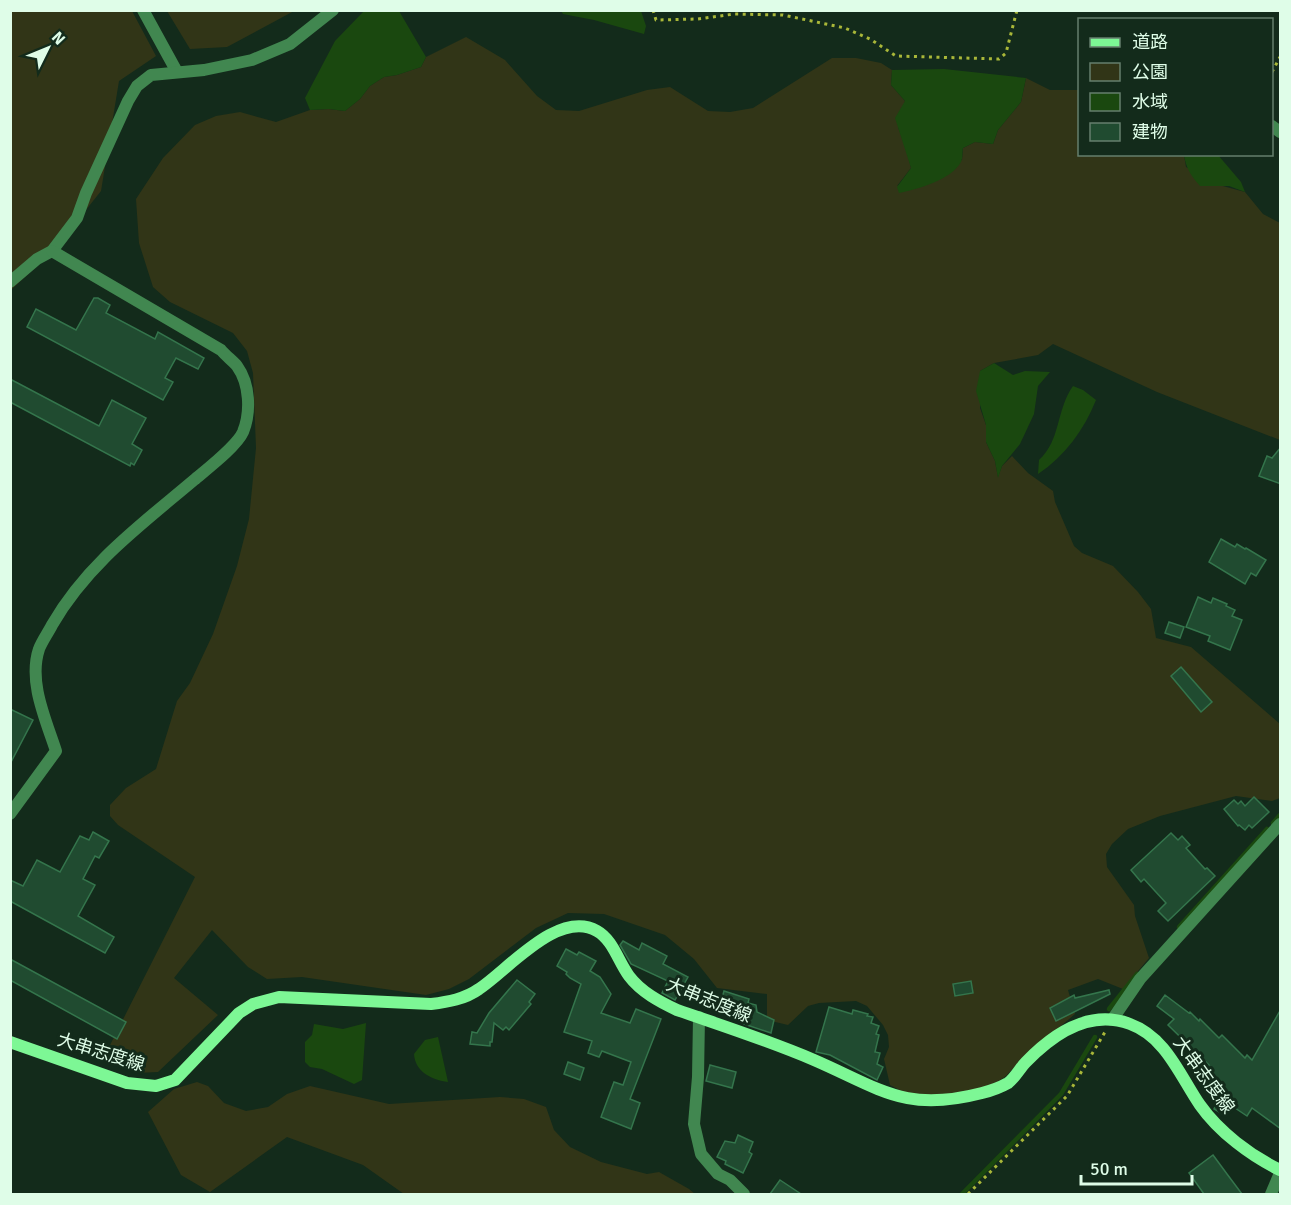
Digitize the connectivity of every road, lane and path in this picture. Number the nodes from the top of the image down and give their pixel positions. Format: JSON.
{"nodes":[{"id":1,"x":143,"y":10,"type":"edge"},
{"id":2,"x":333,"y":10,"type":"edge"},
{"id":3,"x":653,"y":10,"type":"edge"},
{"id":4,"x":786,"y":10,"type":"edge"},
{"id":5,"x":1017,"y":10,"type":"edge"},
{"id":6,"x":783,"y":15,"type":"junction"},
{"id":7,"x":1281,"y":57,"type":"edge"},
{"id":8,"x":1273,"y":70,"type":"edge"},
{"id":9,"x":177,"y":72,"type":"junction"},
{"id":10,"x":52,"y":251,"type":"junction"},
{"id":11,"x":10,"y":282,"type":"edge"},
{"id":12,"x":10,"y":814,"type":"edge"},
{"id":13,"x":1281,"y":824,"type":"edge"},
{"id":14,"x":699,"y":1017,"type":"junction"},
{"id":15,"x":1112,"y":1020,"type":"junction"},
{"id":16,"x":10,"y":1042,"type":"edge"},
{"id":17,"x":1281,"y":1172,"type":"edge"},
{"id":18,"x":744,"y":1194,"type":"edge"},
{"id":19,"x":968,"y":1194,"type":"edge"},
{"id":20,"x":1271,"y":1194,"type":"edge"}],
"edges":[{"from":1,"to":9,"type":"street"},
{"from":2,"to":9,"type":"street"},
{"from":3,"to":6,"type":"path"},
{"from":4,"to":6,"type":"path"},
{"from":5,"to":6,"type":"path"},
{"from":7,"to":8,"type":"path"},
{"from":9,"to":10,"type":"street"},
{"from":10,"to":11,"type":"street"},
{"from":10,"to":12,"type":"street"},
{"from":13,"to":15,"type":"street"},
{"from":14,"to":15,"type":"main road","name":"大串志度線"},
{"from":14,"to":16,"type":"main road","name":"大串志度線"},
{"from":14,"to":18,"type":"street"},
{"from":15,"to":17,"type":"main road","name":"大串志度線"},
{"from":15,"to":19,"type":"path"},
{"from":17,"to":20,"type":"street"}]}
